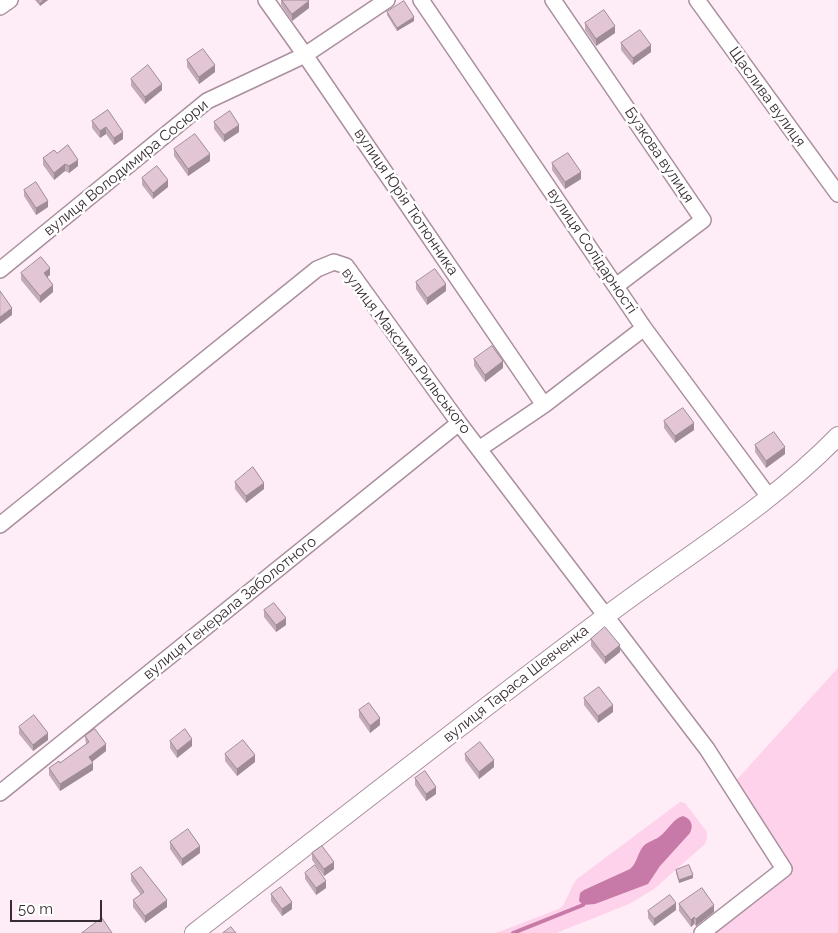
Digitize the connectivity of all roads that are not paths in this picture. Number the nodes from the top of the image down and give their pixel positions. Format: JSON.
{"nodes":[{"id":1,"x":10,"y":0,"type":"edge"},
{"id":2,"x":266,"y":0,"type":"edge"},
{"id":3,"x":387,"y":0,"type":"edge"},
{"id":4,"x":421,"y":0,"type":"edge"},
{"id":5,"x":553,"y":0,"type":"edge"},
{"id":6,"x":697,"y":0,"type":"edge"},
{"id":7,"x":0,"y":7,"type":"edge"},
{"id":8,"x":305,"y":55,"type":"junction"},
{"id":9,"x":838,"y":194,"type":"edge"},
{"id":10,"x":0,"y":270,"type":"edge"},
{"id":11,"x":616,"y":286,"type":"junction"},
{"id":12,"x":644,"y":328,"type":"junction"},
{"id":13,"x":544,"y":405,"type":"junction"},
{"id":14,"x":460,"y":423,"type":"junction"},
{"id":15,"x":838,"y":436,"type":"edge"},
{"id":16,"x":479,"y":449,"type":"junction"},
{"id":17,"x":770,"y":497,"type":"junction"},
{"id":18,"x":0,"y":525,"type":"edge"},
{"id":19,"x":607,"y":615,"type":"junction"},
{"id":20,"x":0,"y":793,"type":"edge"},
{"id":21,"x":194,"y":933,"type":"edge"},
{"id":22,"x":702,"y":933,"type":"edge"}],
"edges":[{"from":1,"to":7,"type":"street"},
{"from":2,"to":8,"type":"street","name":"вулиця Юрія Тютюнника"},
{"from":3,"to":8,"type":"street","name":"вулиця Володимира Сосюри"},
{"from":4,"to":11,"type":"street","name":"вулиця Солідарності"},
{"from":5,"to":11,"type":"street","name":"Бузкова вулиця"},
{"from":6,"to":9,"type":"street","name":"Щаслива вулиця"},
{"from":8,"to":10,"type":"street","name":"вулиця Володимира Сосюри"},
{"from":8,"to":13,"type":"street","name":"вулиця Юрія Тютюнника"},
{"from":11,"to":12,"type":"street","name":"вулиця Солідарності"},
{"from":12,"to":13,"type":"street"},
{"from":12,"to":17,"type":"street","name":"вулиця Солідарності"},
{"from":13,"to":16,"type":"street"},
{"from":14,"to":16,"type":"street","name":"вулиця Максима Рильського"},
{"from":14,"to":18,"type":"street","name":"вулиця Максима Рильського"},
{"from":14,"to":20,"type":"street","name":"вулиця Генерала Заболотного"},
{"from":15,"to":17,"type":"street","name":"вулиця Тараса Шевченка"},
{"from":16,"to":19,"type":"street","name":"вулиця Максима Рильського"},
{"from":17,"to":19,"type":"street","name":"вулиця Тараса Шевченка"},
{"from":19,"to":21,"type":"street","name":"вулиця Тараса Шевченка"},
{"from":19,"to":22,"type":"street","name":"вулиця Максима Рильського"}]}
